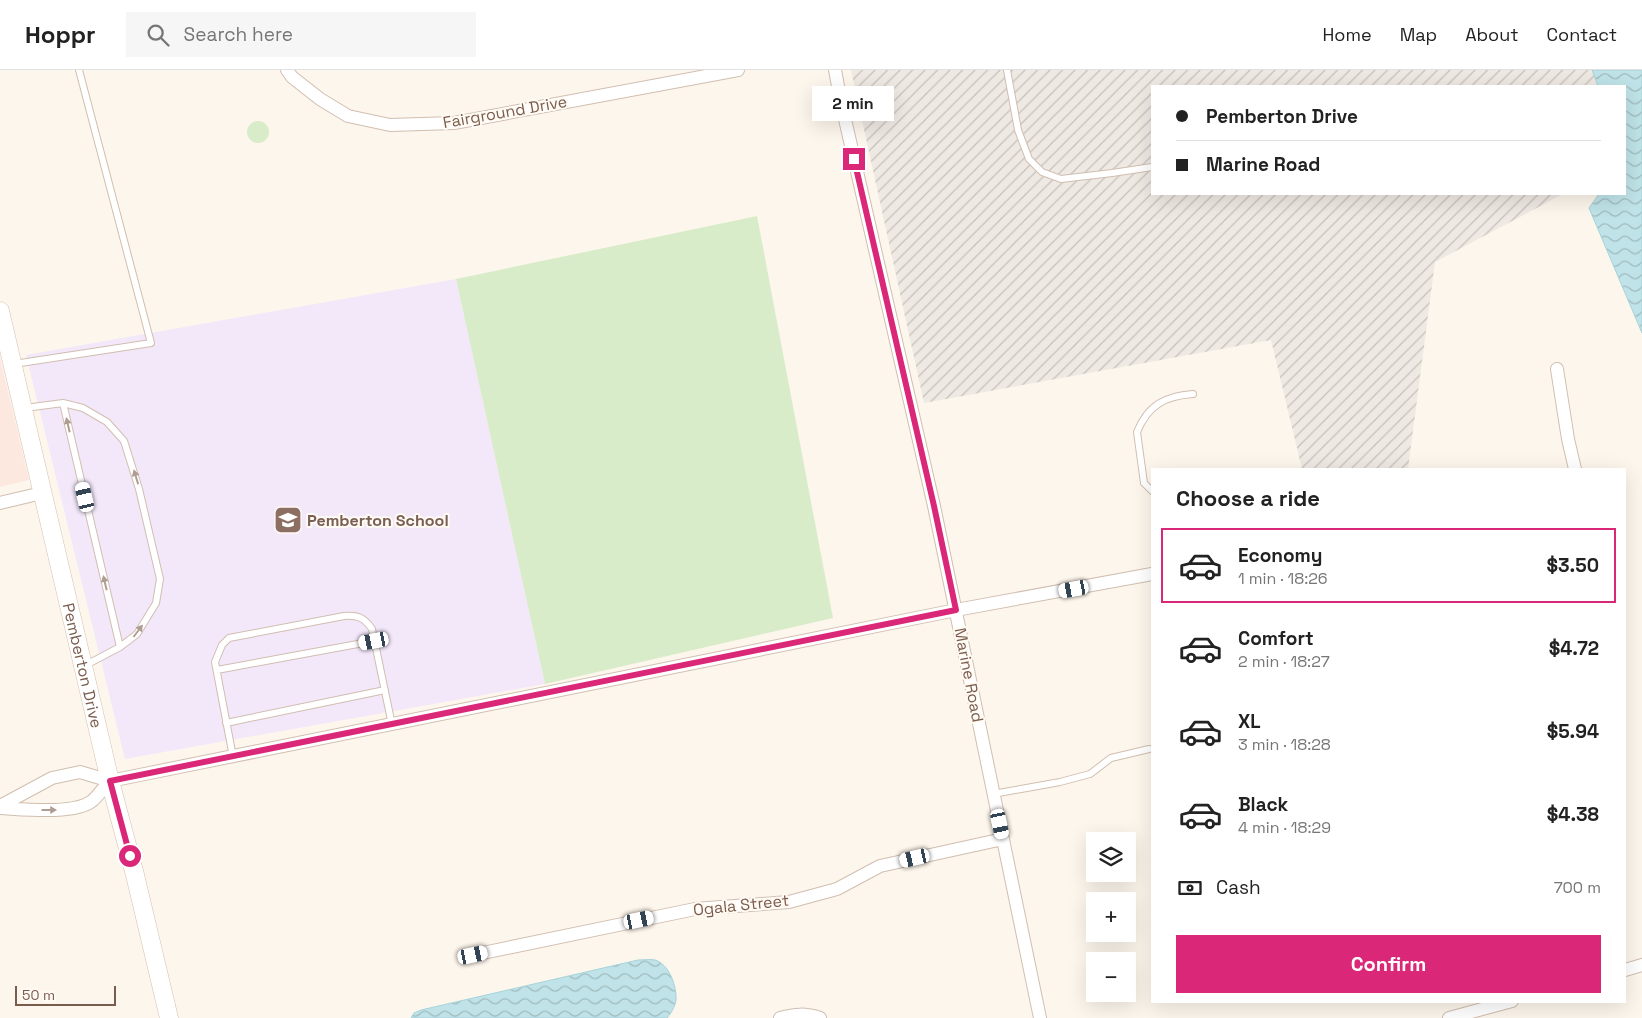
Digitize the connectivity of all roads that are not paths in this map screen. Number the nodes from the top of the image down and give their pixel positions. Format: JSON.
{"nodes":[{"id":1,"x":79,"y":70,"type":"edge"},
{"id":2,"x":287,"y":70,"type":"edge"},
{"id":3,"x":738,"y":70,"type":"edge"},
{"id":4,"x":835,"y":70,"type":"edge"},
{"id":5,"x":1007,"y":70,"type":"edge"},
{"id":6,"x":1151,"y":166,"type":"edge"},
{"id":7,"x":0,"y":311,"type":"edge"},
{"id":8,"x":13,"y":364,"type":"junction"},
{"id":9,"x":1557,"y":369,"type":"dead end"},
{"id":10,"x":1192,"y":394,"type":"dead end"},
{"id":11,"x":63,"y":403,"type":"junction"},
{"id":12,"x":23,"y":408,"type":"junction"},
{"id":13,"x":1575,"y":468,"type":"edge"},
{"id":14,"x":1151,"y":489,"type":"edge"},
{"id":15,"x":42,"y":492,"type":"junction"},
{"id":16,"x":0,"y":503,"type":"edge"},
{"id":17,"x":1151,"y":574,"type":"edge"},
{"id":18,"x":956,"y":610,"type":"junction"},
{"id":19,"x":374,"y":641,"type":"junction"},
{"id":20,"x":120,"y":647,"type":"junction"},
{"id":21,"x":83,"y":666,"type":"junction"},
{"id":22,"x":217,"y":670,"type":"junction"},
{"id":23,"x":385,"y":690,"type":"junction"},
{"id":24,"x":226,"y":723,"type":"junction"},
{"id":25,"x":392,"y":725,"type":"junction"},
{"id":26,"x":1149,"y":749,"type":"dead end"},
{"id":27,"x":233,"y":757,"type":"junction"},
{"id":28,"x":110,"y":781,"type":"junction"},
{"id":29,"x":993,"y":794,"type":"junction"},
{"id":30,"x":0,"y":807,"type":"edge"},
{"id":31,"x":1003,"y":839,"type":"junction"},
{"id":32,"x":473,"y":955,"type":"dead end"},
{"id":33,"x":1642,"y":965,"type":"edge"},
{"id":34,"x":1626,"y":970,"type":"edge"},
{"id":35,"x":1505,"y":1003,"type":"edge"},
{"id":36,"x":169,"y":1018,"type":"edge"},
{"id":37,"x":780,"y":1018,"type":"edge"},
{"id":38,"x":820,"y":1018,"type":"edge"},
{"id":39,"x":1040,"y":1018,"type":"edge"},
{"id":40,"x":1449,"y":1018,"type":"edge"}],
"edges":[{"from":1,"to":8,"type":"lane"},
{"from":2,"to":3,"type":"street","name":"Fairground Drive"},
{"from":4,"to":18,"type":"street","name":"Marine Road"},
{"from":5,"to":6,"type":"lane"},
{"from":7,"to":8,"type":"street","name":"Pemberton Drive"},
{"from":8,"to":12,"type":"street","name":"Pemberton Drive"},
{"from":9,"to":13,"type":"street"},
{"from":10,"to":14,"type":"lane"},
{"from":11,"to":12,"type":"lane"},
{"from":20,"to":11,"type":"lane","one_way":true},
{"from":20,"to":11,"type":"lane","one_way":true},
{"from":12,"to":15,"type":"street","name":"Pemberton Drive"},
{"from":15,"to":16,"type":"street"},
{"from":15,"to":21,"type":"street","name":"Pemberton Drive"},
{"from":17,"to":18,"type":"street"},
{"from":18,"to":25,"type":"street"},
{"from":18,"to":29,"type":"street","name":"Marine Road"},
{"from":19,"to":22,"type":"lane"},
{"from":19,"to":22,"type":"lane"},
{"from":19,"to":23,"type":"lane"},
{"from":20,"to":21,"type":"lane"},
{"from":21,"to":28,"type":"street","name":"Pemberton Drive"},
{"from":22,"to":24,"type":"lane"},
{"from":23,"to":24,"type":"lane"},
{"from":23,"to":25,"type":"lane"},
{"from":24,"to":27,"type":"lane"},
{"from":25,"to":27,"type":"street"},
{"from":26,"to":29,"type":"lane"},
{"from":27,"to":28,"type":"street"},
{"from":28,"to":30,"type":"street"},
{"from":30,"to":28,"type":"street","one_way":true},
{"from":28,"to":36,"type":"street","name":"Pemberton Drive"},
{"from":29,"to":31,"type":"street","name":"Marine Road"},
{"from":31,"to":32,"type":"street","name":"Ogala Street"},
{"from":31,"to":39,"type":"street","name":"Marine Road"},
{"from":33,"to":34,"type":"street"},
{"from":35,"to":40,"type":"street"},
{"from":37,"to":38,"type":"street"}]}
